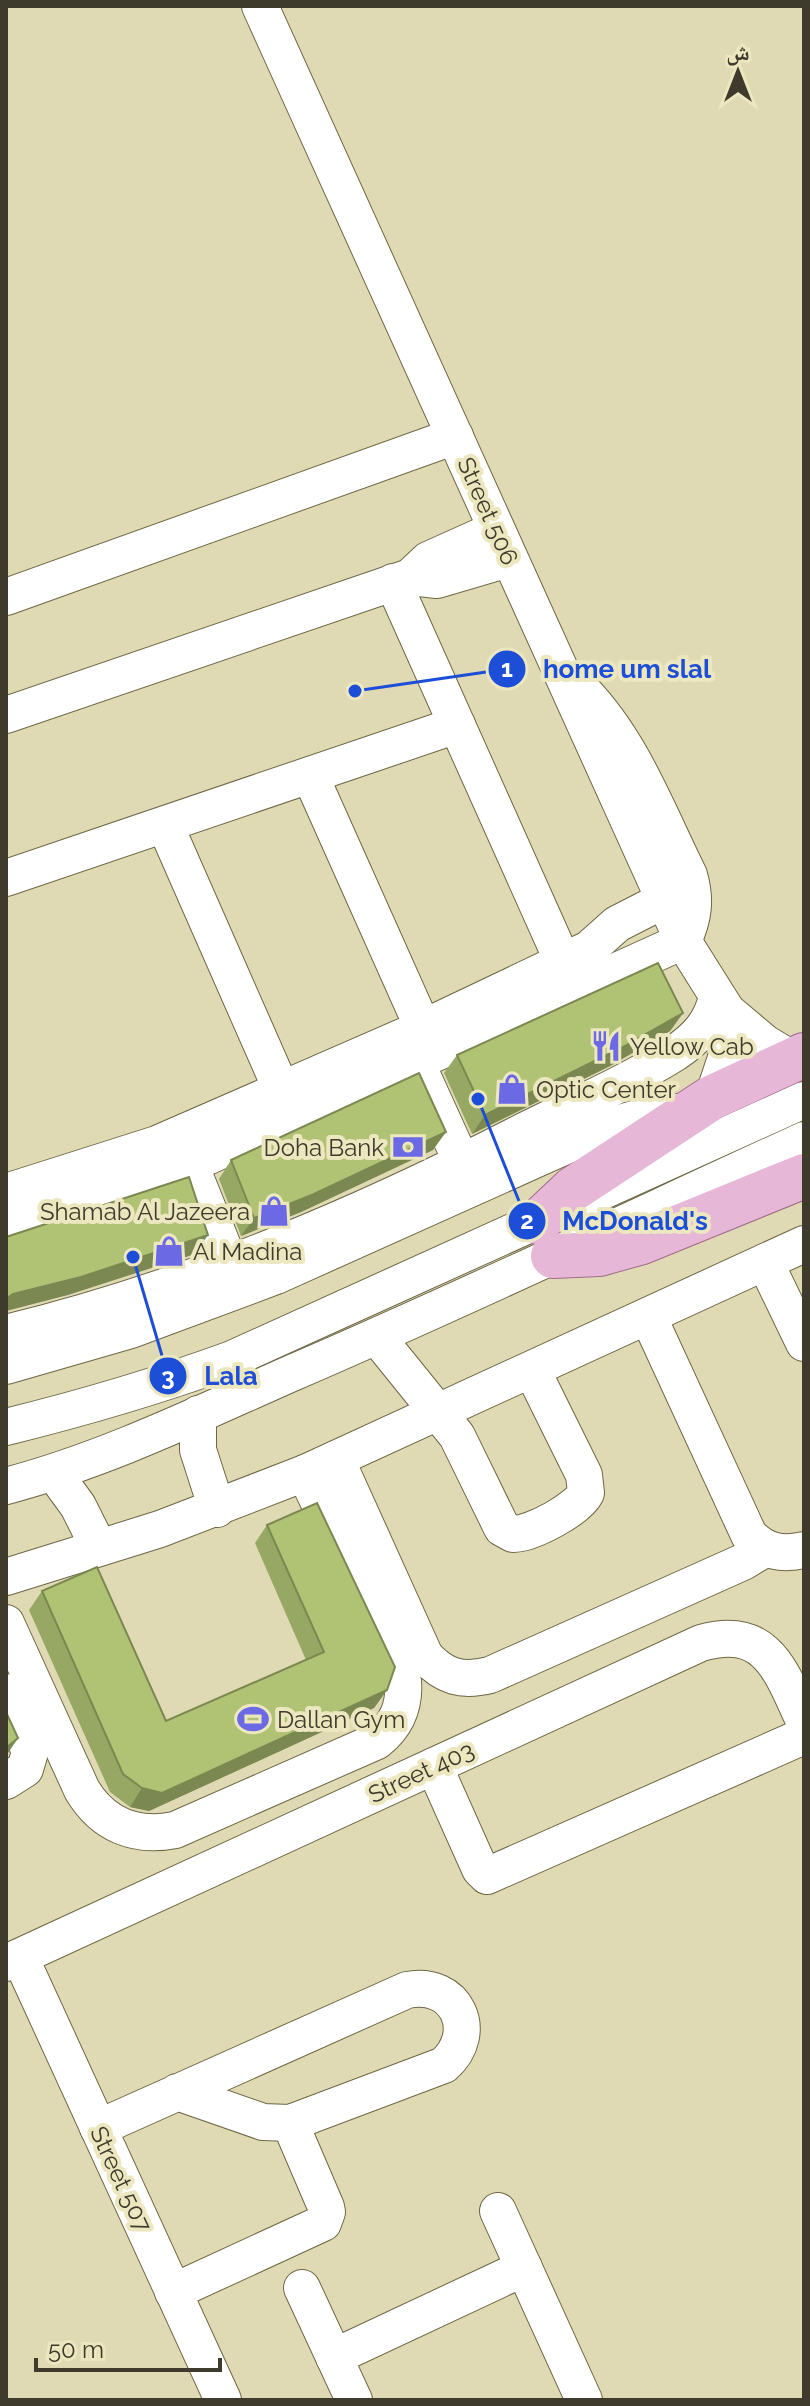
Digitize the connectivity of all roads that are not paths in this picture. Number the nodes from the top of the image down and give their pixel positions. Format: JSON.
{"nodes":[{"id":1,"x":260,"y":6,"type":"edge"},
{"id":2,"x":455,"y":436,"type":"junction"},
{"id":3,"x":502,"y":544,"type":"junction"},
{"id":4,"x":401,"y":579,"type":"junction"},
{"id":5,"x":6,"y":597,"type":"edge"},
{"id":6,"x":6,"y":715,"type":"edge"},
{"id":7,"x":457,"y":725,"type":"junction"},
{"id":8,"x":310,"y":775,"type":"junction"},
{"id":9,"x":165,"y":825,"type":"junction"},
{"id":10,"x":6,"y":878,"type":"edge"},
{"id":11,"x":674,"y":921,"type":"junction"},
{"id":12,"x":576,"y":955,"type":"junction"},
{"id":13,"x":722,"y":1004,"type":"junction"},
{"id":14,"x":423,"y":1028,"type":"junction"},
{"id":15,"x":417,"y":1064,"type":"junction"},
{"id":16,"x":800,"y":1072,"type":"edge"},
{"id":17,"x":282,"y":1091,"type":"junction"},
{"id":18,"x":703,"y":1103,"type":"junction"},
{"id":19,"x":804,"y":1140,"type":"edge"},
{"id":20,"x":462,"y":1163,"type":"junction"},
{"id":21,"x":190,"y":1164,"type":"junction"},
{"id":22,"x":804,"y":1176,"type":"edge"},
{"id":23,"x":6,"y":1192,"type":"edge"},
{"id":24,"x":6,"y":1226,"type":"edge"},
{"id":25,"x":546,"y":1239,"type":"junction"},
{"id":26,"x":804,"y":1244,"type":"edge"},
{"id":27,"x":765,"y":1262,"type":"junction"},
{"id":28,"x":230,"y":1264,"type":"junction"},
{"id":29,"x":648,"y":1316,"type":"junction"},
{"id":30,"x":6,"y":1333,"type":"edge"},
{"id":31,"x":377,"y":1337,"type":"junction"},
{"id":32,"x":804,"y":1343,"type":"edge"},
{"id":33,"x":6,"y":1366,"type":"edge"},
{"id":34,"x":532,"y":1370,"type":"junction"},
{"id":35,"x":440,"y":1412,"type":"junction"},
{"id":36,"x":198,"y":1414,"type":"junction"},
{"id":37,"x":6,"y":1427,"type":"edge"},
{"id":38,"x":321,"y":1466,"type":"junction"},
{"id":39,"x":54,"y":1473,"type":"junction"},
{"id":40,"x":6,"y":1486,"type":"edge"},
{"id":41,"x":217,"y":1509,"type":"junction"},
{"id":42,"x":99,"y":1548,"type":"junction"},
{"id":43,"x":766,"y":1548,"type":"junction"},
{"id":44,"x":804,"y":1550,"type":"edge"},
{"id":45,"x":6,"y":1577,"type":"edge"},
{"id":46,"x":6,"y":1623,"type":"edge"},
{"id":47,"x":6,"y":1692,"type":"edge"},
{"id":48,"x":804,"y":1721,"type":"edge"},
{"id":49,"x":804,"y":1736,"type":"edge"},
{"id":50,"x":434,"y":1766,"type":"junction"},
{"id":51,"x":6,"y":1781,"type":"edge"},
{"id":52,"x":13,"y":1960,"type":"edge"},
{"id":53,"x":177,"y":2092,"type":"junction"},
{"id":54,"x":290,"y":2123,"type":"junction"},
{"id":55,"x":98,"y":2128,"type":"junction"},
{"id":56,"x":498,"y":2211,"type":"dead end"},
{"id":57,"x":524,"y":2268,"type":"junction"},
{"id":58,"x":302,"y":2288,"type":"dead end"},
{"id":59,"x":173,"y":2292,"type":"junction"},
{"id":60,"x":334,"y":2357,"type":"junction"},
{"id":61,"x":223,"y":2400,"type":"edge"},
{"id":62,"x":354,"y":2400,"type":"edge"},
{"id":63,"x":584,"y":2400,"type":"edge"}],
"edges":[{"from":1,"to":2,"type":"street","name":"Street 506"},
{"from":2,"to":3,"type":"street","name":"Street 506"},
{"from":2,"to":5,"type":"street"},
{"from":3,"to":4,"type":"street"},
{"from":3,"to":11,"type":"street","name":"Street 506"},
{"from":4,"to":6,"type":"street"},
{"from":4,"to":7,"type":"street"},
{"from":7,"to":8,"type":"street"},
{"from":7,"to":12,"type":"street"},
{"from":8,"to":9,"type":"street"},
{"from":8,"to":14,"type":"street"},
{"from":9,"to":10,"type":"street"},
{"from":9,"to":17,"type":"street"},
{"from":11,"to":12,"type":"street"},
{"from":11,"to":13,"type":"street","name":"Street 506"},
{"from":11,"to":15,"type":"street"},
{"from":12,"to":14,"type":"street"},
{"from":13,"to":16,"type":"street","name":"Street 506"},
{"from":13,"to":18,"type":"street"},
{"from":13,"to":20,"type":"street"},
{"from":14,"to":17,"type":"street"},
{"from":15,"to":20,"type":"street"},
{"from":15,"to":21,"type":"street"},
{"from":16,"to":18,"type":"main road"},
{"from":16,"to":25,"type":"street"},
{"from":17,"to":23,"type":"street"},
{"from":18,"to":25,"type":"main road"},
{"from":18,"to":33,"type":"street"},
{"from":19,"to":25,"type":"street"},
{"from":20,"to":28,"type":"street"},
{"from":21,"to":24,"type":"street"},
{"from":21,"to":28,"type":"street"},
{"from":22,"to":25,"type":"main road"},
{"from":25,"to":31,"type":"street"},
{"from":25,"to":37,"type":"street"},
{"from":26,"to":27,"type":"street"},
{"from":27,"to":29,"type":"street"},
{"from":27,"to":32,"type":"street"},
{"from":28,"to":30,"type":"street"},
{"from":29,"to":34,"type":"street"},
{"from":29,"to":43,"type":"street"},
{"from":31,"to":35,"type":"street"},
{"from":31,"to":36,"type":"street"},
{"from":34,"to":35,"type":"street"},
{"from":34,"to":35,"type":"street"},
{"from":35,"to":38,"type":"street"},
{"from":36,"to":39,"type":"street"},
{"from":36,"to":41,"type":"street"},
{"from":38,"to":41,"type":"street"},
{"from":38,"to":43,"type":"street"},
{"from":38,"to":46,"type":"street"},
{"from":39,"to":40,"type":"street"},
{"from":39,"to":42,"type":"street"},
{"from":41,"to":42,"type":"street"},
{"from":42,"to":45,"type":"street"},
{"from":43,"to":44,"type":"street"},
{"from":47,"to":51,"type":"street"},
{"from":48,"to":50,"type":"street","name":"Street 403"},
{"from":49,"to":50,"type":"street"},
{"from":50,"to":52,"type":"street","name":"Street 403"},
{"from":52,"to":55,"type":"street","name":"Street 507"},
{"from":53,"to":54,"type":"street"},
{"from":53,"to":54,"type":"street"},
{"from":53,"to":55,"type":"street"},
{"from":54,"to":59,"type":"street"},
{"from":55,"to":59,"type":"street","name":"Street 507"},
{"from":56,"to":57,"type":"street"},
{"from":57,"to":60,"type":"street"},
{"from":57,"to":63,"type":"street"},
{"from":58,"to":60,"type":"street"},
{"from":59,"to":61,"type":"street","name":"Street 507"},
{"from":60,"to":62,"type":"street"}]}
